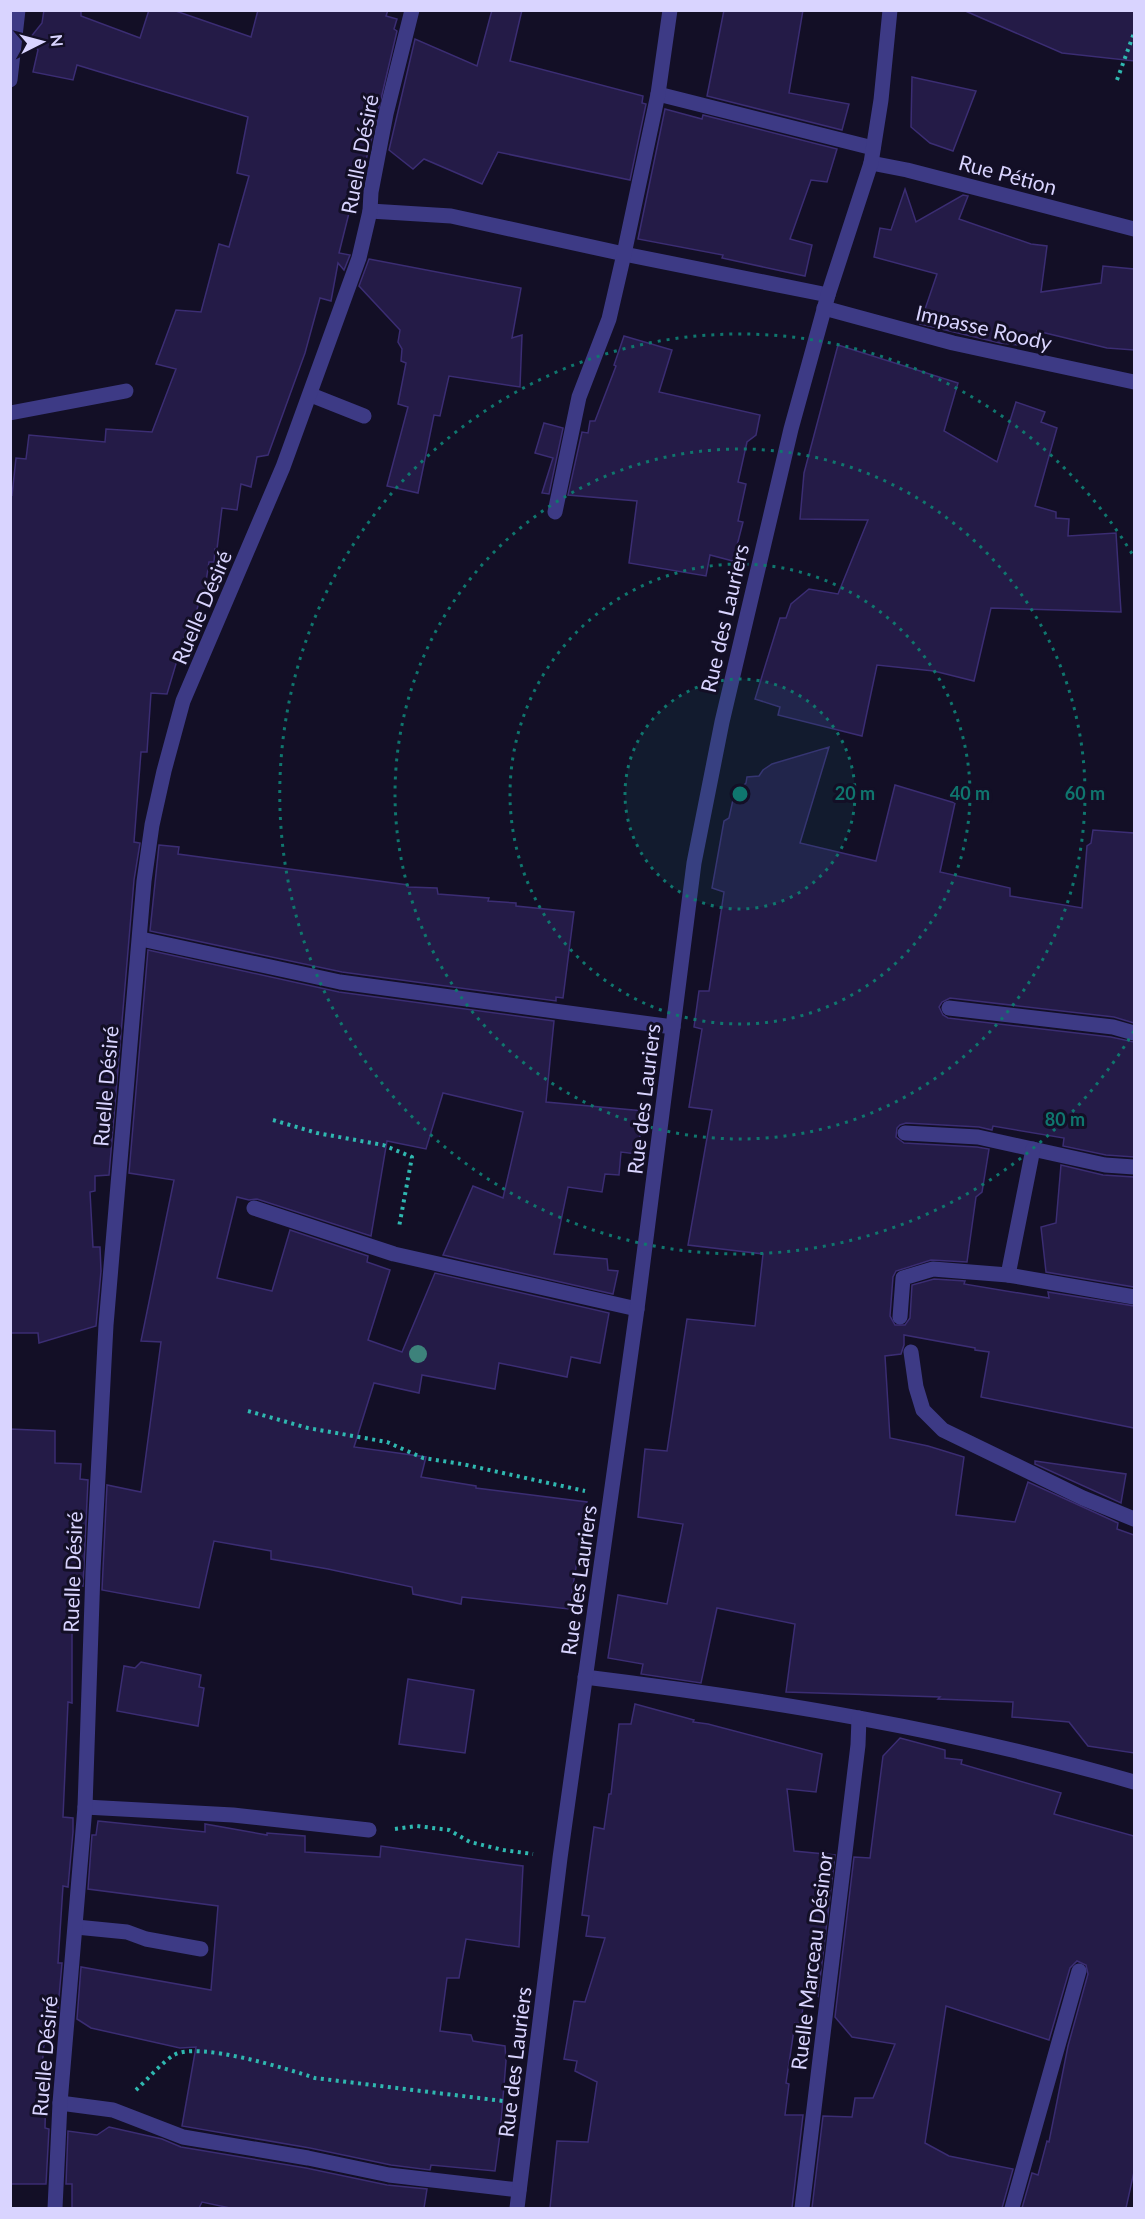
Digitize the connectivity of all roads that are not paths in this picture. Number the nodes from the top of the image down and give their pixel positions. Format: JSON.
{"nodes":[{"id":1,"x":18,"y":10,"type":"edge"},
{"id":2,"x":412,"y":10,"type":"edge"},
{"id":3,"x":670,"y":10,"type":"edge"},
{"id":4,"x":890,"y":10,"type":"edge"},
{"id":5,"x":10,"y":80,"type":"edge"},
{"id":6,"x":658,"y":93,"type":"junction"},
{"id":7,"x":872,"y":156,"type":"junction"},
{"id":8,"x":370,"y":211,"type":"junction"},
{"id":9,"x":1134,"y":229,"type":"edge"},
{"id":10,"x":624,"y":254,"type":"junction"},
{"id":11,"x":826,"y":302,"type":"junction"},
{"id":12,"x":1134,"y":382,"type":"edge"},
{"id":13,"x":126,"y":392,"type":"dead end"},
{"id":14,"x":311,"y":394,"type":"junction"},
{"id":15,"x":10,"y":413,"type":"edge"},
{"id":16,"x":364,"y":416,"type":"dead end"},
{"id":17,"x":555,"y":512,"type":"dead end"},
{"id":18,"x":141,"y":939,"type":"junction"},
{"id":19,"x":949,"y":1008,"type":"dead end"},
{"id":20,"x":673,"y":1027,"type":"junction"},
{"id":21,"x":1134,"y":1033,"type":"edge"},
{"id":22,"x":905,"y":1133,"type":"dead end"},
{"id":23,"x":1033,"y":1149,"type":"junction"},
{"id":24,"x":1134,"y":1167,"type":"edge"},
{"id":25,"x":254,"y":1208,"type":"dead end"},
{"id":26,"x":1008,"y":1275,"type":"junction"},
{"id":27,"x":1134,"y":1297,"type":"edge"},
{"id":28,"x":638,"y":1309,"type":"junction"},
{"id":29,"x":900,"y":1317,"type":"dead end"},
{"id":30,"x":911,"y":1352,"type":"dead end"},
{"id":31,"x":1134,"y":1519,"type":"edge"},
{"id":32,"x":585,"y":1677,"type":"junction"},
{"id":33,"x":859,"y":1718,"type":"junction"},
{"id":34,"x":1134,"y":1782,"type":"edge"},
{"id":35,"x":85,"y":1807,"type":"junction"},
{"id":36,"x":369,"y":1830,"type":"road end"},
{"id":37,"x":76,"y":1927,"type":"junction"},
{"id":38,"x":201,"y":1949,"type":"dead end"},
{"id":39,"x":1079,"y":1971,"type":"dead end"},
{"id":40,"x":60,"y":2103,"type":"junction"},
{"id":41,"x":519,"y":2190,"type":"junction"},
{"id":42,"x":55,"y":2208,"type":"edge"},
{"id":43,"x":517,"y":2208,"type":"edge"},
{"id":44,"x":802,"y":2208,"type":"edge"},
{"id":45,"x":1012,"y":2208,"type":"edge"}],
"edges":[{"from":1,"to":5,"type":"street"},
{"from":2,"to":8,"type":"street","name":"Ruelle Désiré"},
{"from":3,"to":6,"type":"street"},
{"from":4,"to":7,"type":"street","name":"Rue des Lauriers"},
{"from":6,"to":7,"type":"street","name":"Rue Pétion"},
{"from":6,"to":10,"type":"street"},
{"from":7,"to":9,"type":"street","name":"Rue Pétion"},
{"from":7,"to":11,"type":"street","name":"Rue des Lauriers"},
{"from":8,"to":10,"type":"street","name":"Impasse Roody"},
{"from":8,"to":14,"type":"street","name":"Ruelle Désiré"},
{"from":10,"to":11,"type":"street","name":"Impasse Roody"},
{"from":10,"to":17,"type":"street"},
{"from":11,"to":12,"type":"street","name":"Impasse Roody"},
{"from":11,"to":20,"type":"street","name":"Rue des Lauriers"},
{"from":13,"to":15,"type":"street"},
{"from":14,"to":16,"type":"street"},
{"from":14,"to":18,"type":"street","name":"Ruelle Désiré"},
{"from":18,"to":20,"type":"street"},
{"from":18,"to":35,"type":"street","name":"Ruelle Désiré"},
{"from":19,"to":21,"type":"street"},
{"from":20,"to":28,"type":"street","name":"Rue des Lauriers"},
{"from":22,"to":23,"type":"street"},
{"from":23,"to":24,"type":"street"},
{"from":23,"to":26,"type":"street"},
{"from":25,"to":28,"type":"street"},
{"from":26,"to":27,"type":"street"},
{"from":26,"to":29,"type":"street"},
{"from":28,"to":32,"type":"street","name":"Rue des Lauriers"},
{"from":30,"to":31,"type":"street"},
{"from":32,"to":33,"type":"street"},
{"from":32,"to":41,"type":"street","name":"Rue des Lauriers"},
{"from":33,"to":34,"type":"street"},
{"from":33,"to":44,"type":"street","name":"Ruelle Marceau Désinor"},
{"from":35,"to":36,"type":"street"},
{"from":35,"to":37,"type":"street","name":"Ruelle Désiré"},
{"from":37,"to":38,"type":"street"},
{"from":37,"to":40,"type":"street","name":"Ruelle Désiré"},
{"from":39,"to":45,"type":"street"},
{"from":40,"to":41,"type":"street"},
{"from":40,"to":42,"type":"street","name":"Ruelle Désiré"},
{"from":41,"to":43,"type":"street","name":"Rue des Lauriers"}]}
